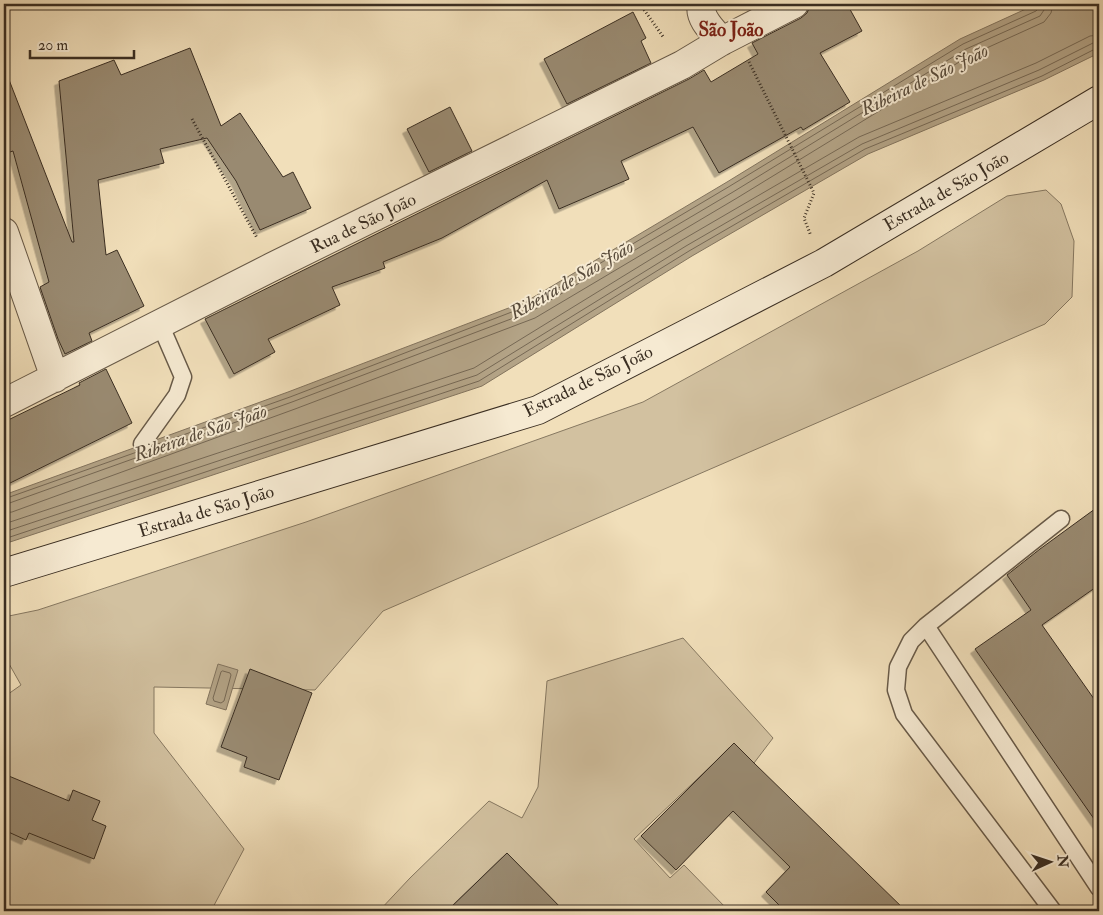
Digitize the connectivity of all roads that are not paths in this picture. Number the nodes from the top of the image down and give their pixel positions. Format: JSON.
{"nodes":[{"id":1,"x":702,"y":4,"type":"edge"},
{"id":2,"x":794,"y":4,"type":"edge"},
{"id":3,"x":729,"y":38,"type":"junction"},
{"id":4,"x":1099,"y":100,"type":"edge"},
{"id":5,"x":4,"y":232,"type":"edge"},
{"id":6,"x":160,"y":324,"type":"junction"},
{"id":7,"x":55,"y":378,"type":"junction"},
{"id":8,"x":4,"y":403,"type":"edge"},
{"id":9,"x":142,"y":444,"type":"dead end"},
{"id":10,"x":1061,"y":518,"type":"dead end"},
{"id":11,"x":4,"y":572,"type":"edge"},
{"id":12,"x":926,"y":626,"type":"junction"},
{"id":13,"x":1099,"y":888,"type":"edge"},
{"id":14,"x":1053,"y":911,"type":"edge"}],
"edges":[{"from":1,"to":3,"type":"main road"},
{"from":2,"to":3,"type":"main road","name":"Rua de São João"},
{"from":3,"to":6,"type":"main road","name":"Rua de São João"},
{"from":4,"to":11,"type":"main road","name":"Estrada de São João"},
{"from":5,"to":7,"type":"main road"},
{"from":6,"to":7,"type":"main road","name":"Rua de São João"},
{"from":6,"to":9,"type":"lane"},
{"from":7,"to":8,"type":"main road","name":"Rua de São João"},
{"from":10,"to":12,"type":"lane"},
{"from":12,"to":13,"type":"lane"},
{"from":12,"to":14,"type":"lane"}]}
